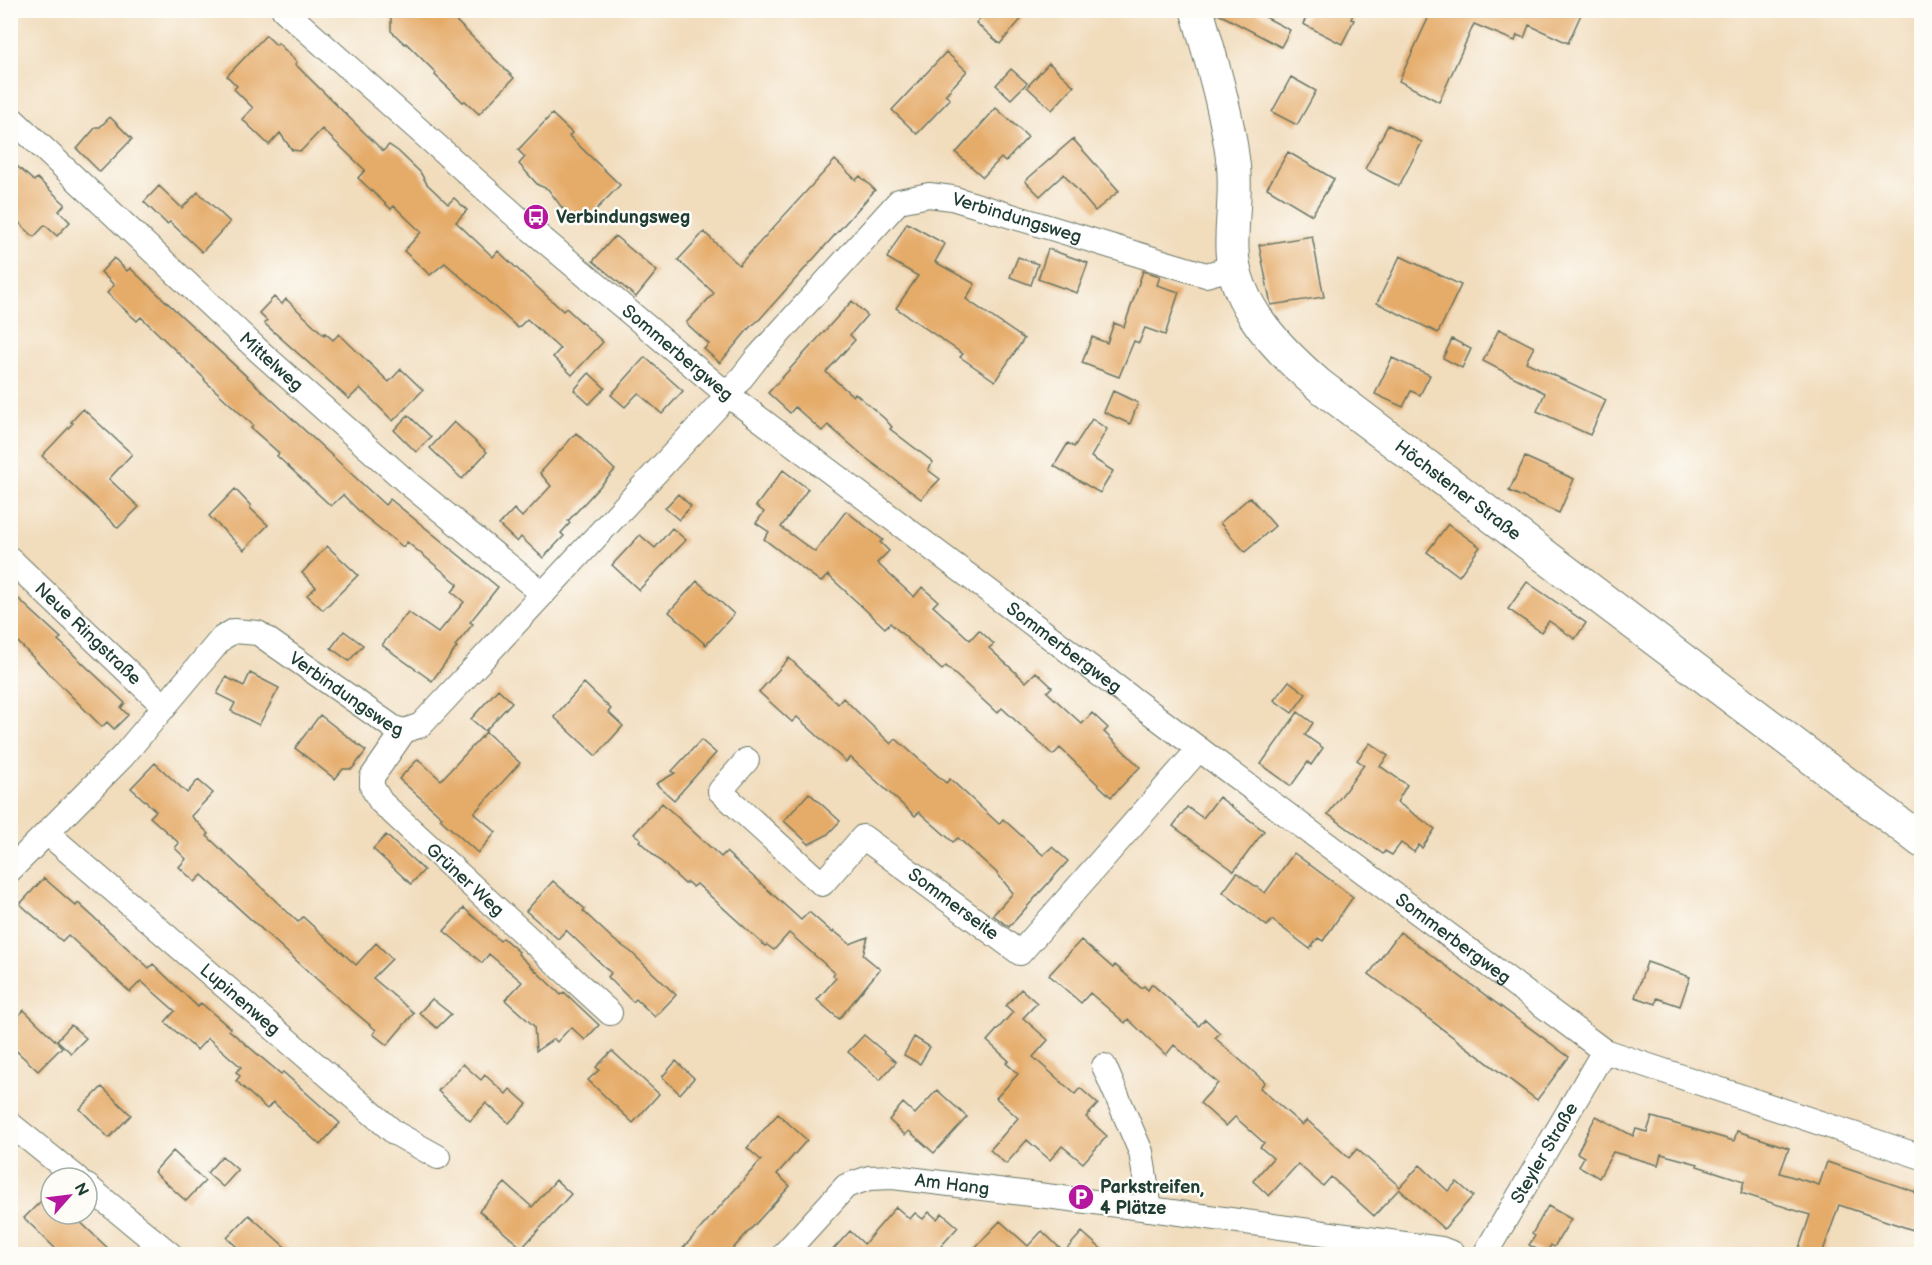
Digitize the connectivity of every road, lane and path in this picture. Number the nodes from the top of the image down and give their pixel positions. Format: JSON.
{"nodes":[{"id":1,"x":284,"y":10,"type":"edge"},
{"id":2,"x":1197,"y":10,"type":"edge"},
{"id":3,"x":10,"y":117,"type":"edge"},
{"id":4,"x":1235,"y":267,"type":"junction"},
{"id":5,"x":728,"y":395,"type":"junction"},
{"id":6,"x":10,"y":560,"type":"edge"},
{"id":7,"x":543,"y":594,"type":"junction"},
{"id":8,"x":165,"y":707,"type":"junction"},
{"id":9,"x":404,"y":731,"type":"junction"},
{"id":10,"x":1199,"y":749,"type":"junction"},
{"id":11,"x":747,"y":760,"type":"dead end"},
{"id":12,"x":47,"y":833,"type":"junction"},
{"id":13,"x":1922,"y":841,"type":"edge"},
{"id":14,"x":10,"y":870,"type":"edge"},
{"id":15,"x":610,"y":1013,"type":"dead end"},
{"id":16,"x":1604,"y":1051,"type":"junction"},
{"id":17,"x":1104,"y":1066,"type":"dead end"},
{"id":18,"x":10,"y":1124,"type":"edge"},
{"id":19,"x":438,"y":1157,"type":"dead end"},
{"id":20,"x":1922,"y":1157,"type":"edge"},
{"id":21,"x":62,"y":1166,"type":"edge"},
{"id":22,"x":99,"y":1196,"type":"edge"},
{"id":23,"x":1150,"y":1209,"type":"junction"},
{"id":24,"x":170,"y":1254,"type":"edge"},
{"id":25,"x":784,"y":1254,"type":"edge"},
{"id":26,"x":1454,"y":1254,"type":"edge"},
{"id":27,"x":1485,"y":1254,"type":"edge"}],
"edges":[{"from":1,"to":5,"type":"street","name":"Sommerbergweg"},
{"from":2,"to":4,"type":"main road","name":"Höchstener Straße"},
{"from":3,"to":7,"type":"street","name":"Mittelweg"},
{"from":4,"to":5,"type":"street","name":"Verbindungsweg"},
{"from":4,"to":13,"type":"main road","name":"Höchstener Straße"},
{"from":5,"to":7,"type":"street","name":"Verbindungsweg"},
{"from":5,"to":10,"type":"street","name":"Sommerbergweg"},
{"from":6,"to":8,"type":"street","name":"Neue Ringstraße"},
{"from":7,"to":9,"type":"street","name":"Verbindungsweg"},
{"from":8,"to":9,"type":"street","name":"Verbindungsweg"},
{"from":8,"to":12,"type":"street","name":"Verbindungsweg"},
{"from":9,"to":15,"type":"street","name":"Grüner Weg"},
{"from":10,"to":11,"type":"street","name":"Sommerseite"},
{"from":10,"to":16,"type":"street","name":"Sommerbergweg"},
{"from":12,"to":14,"type":"street","name":"Verbindungsweg"},
{"from":12,"to":19,"type":"street","name":"Lupinenweg"},
{"from":16,"to":20,"type":"street","name":"Sommerbergweg"},
{"from":16,"to":27,"type":"street","name":"Steyler Straße"},
{"from":17,"to":23,"type":"street"},
{"from":18,"to":21,"type":"street"},
{"from":22,"to":24,"type":"street"},
{"from":23,"to":25,"type":"street","name":"Am Hang"},
{"from":23,"to":26,"type":"street","name":"Am Hang"}]}
